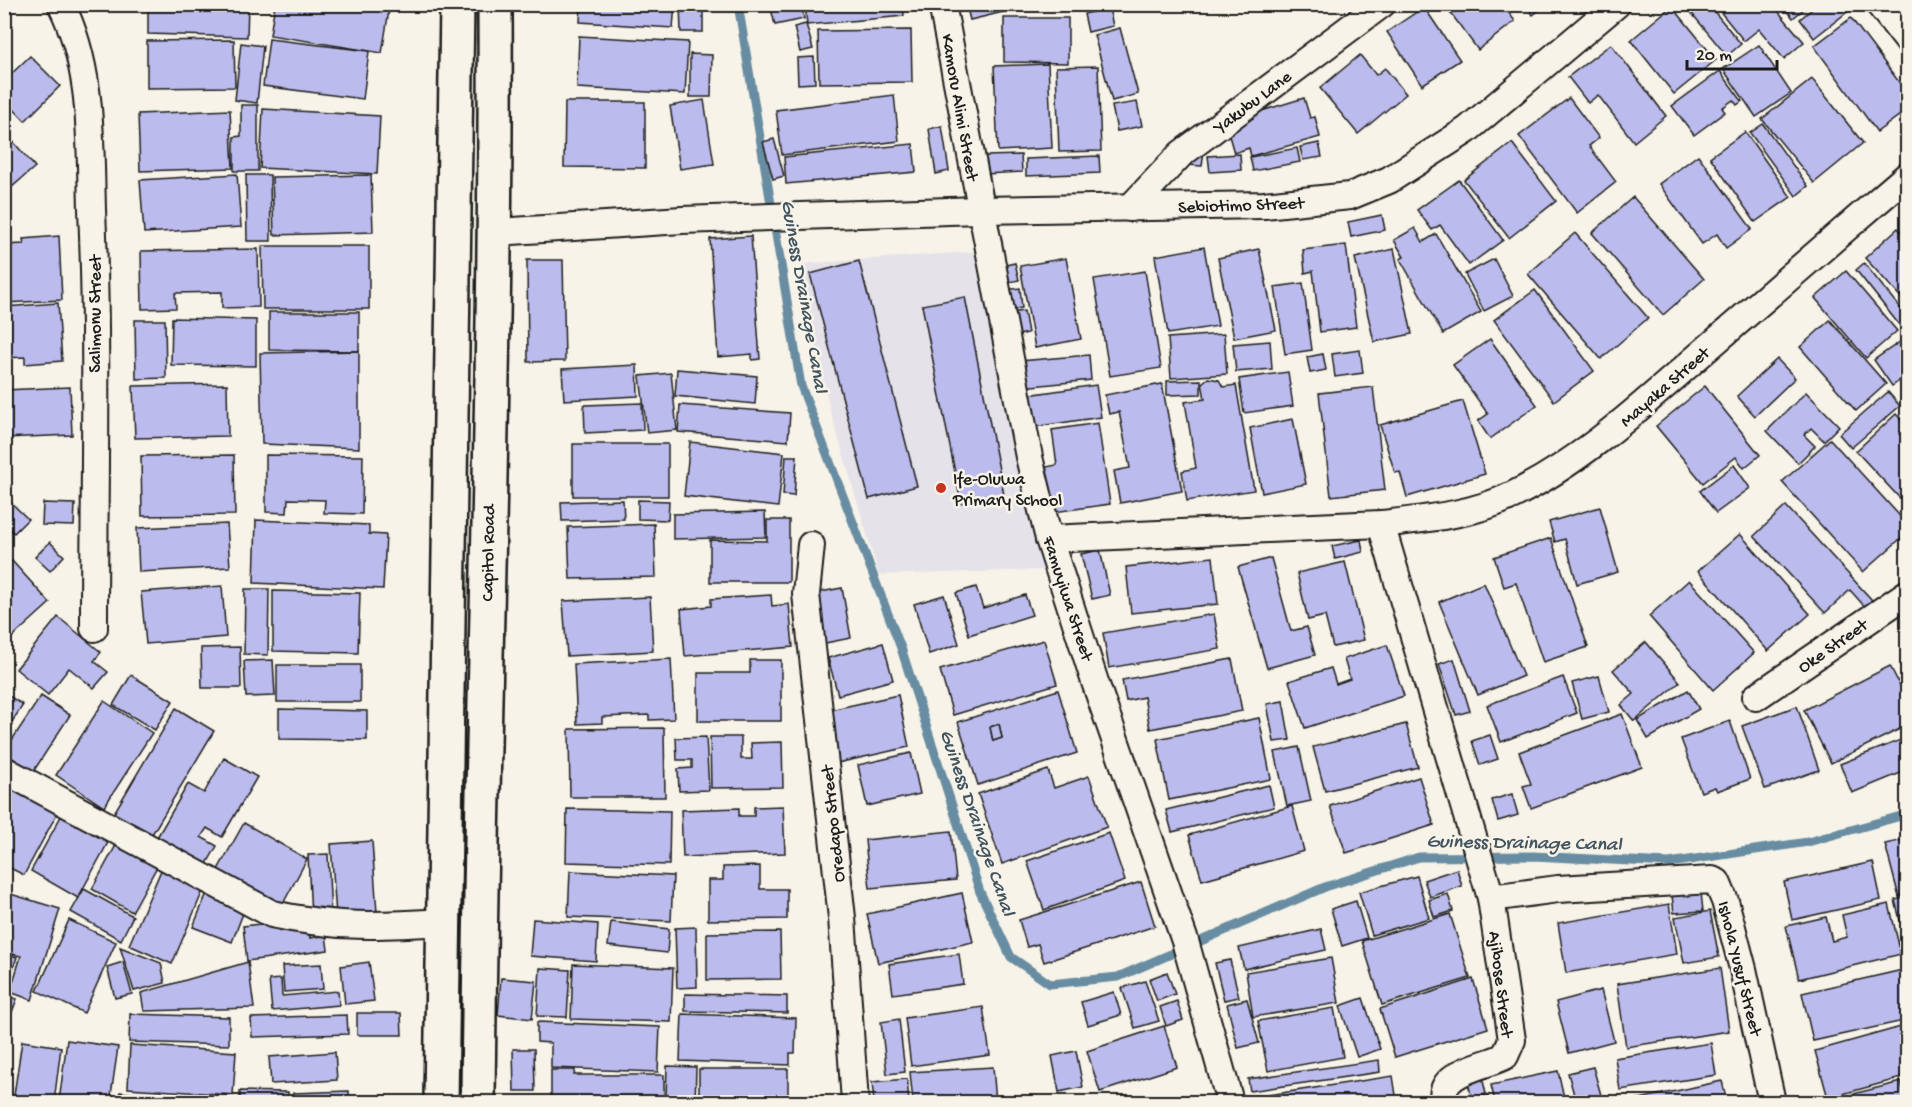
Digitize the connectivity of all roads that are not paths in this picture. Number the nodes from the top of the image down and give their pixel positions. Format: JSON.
{"nodes":[{"id":1,"x":61,"y":4,"type":"edge"},
{"id":2,"x":457,"y":4,"type":"edge"},
{"id":3,"x":495,"y":4,"type":"edge"},
{"id":4,"x":942,"y":4,"type":"edge"},
{"id":5,"x":1382,"y":4,"type":"edge"},
{"id":6,"x":1617,"y":4,"type":"edge"},
{"id":7,"x":1878,"y":4,"type":"edge"},
{"id":8,"x":1908,"y":41,"type":"edge"},
{"id":9,"x":1908,"y":175,"type":"edge"},
{"id":10,"x":1130,"y":208,"type":"junction"},
{"id":11,"x":980,"y":210,"type":"junction"},
{"id":12,"x":496,"y":232,"type":"junction"},
{"id":13,"x":1381,"y":524,"type":"junction"},
{"id":14,"x":1049,"y":539,"type":"junction"},
{"id":15,"x":811,"y":545,"type":"dead end"},
{"id":16,"x":1908,"y":593,"type":"edge"},
{"id":17,"x":94,"y":628,"type":"dead end"},
{"id":18,"x":1756,"y":697,"type":"dead end"},
{"id":19,"x":4,"y":770,"type":"edge"},
{"id":20,"x":1489,"y":890,"type":"junction"},
{"id":21,"x":444,"y":922,"type":"junction"},
{"id":22,"x":441,"y":1102,"type":"edge"},
{"id":23,"x":478,"y":1102,"type":"edge"},
{"id":24,"x":855,"y":1102,"type":"edge"},
{"id":25,"x":1230,"y":1102,"type":"edge"},
{"id":26,"x":1444,"y":1102,"type":"edge"},
{"id":27,"x":1772,"y":1102,"type":"edge"}],
"edges":[{"from":1,"to":17,"type":"street","name":"Salimonu Street"},
{"from":2,"to":21,"type":"main road"},
{"from":3,"to":12,"type":"main road","name":"Capitol Road"},
{"from":4,"to":11,"type":"street","name":"Kamoru Alimi Street"},
{"from":5,"to":10,"type":"street","name":"Yakubu Lane"},
{"from":6,"to":10,"type":"street","name":"Sebiotimo Street"},
{"from":7,"to":8,"type":"street"},
{"from":9,"to":13,"type":"street","name":"Mayaka Street"},
{"from":10,"to":11,"type":"street","name":"Sebiotimo Street"},
{"from":11,"to":12,"type":"street","name":"Sebiotimo Street"},
{"from":11,"to":14,"type":"street","name":"Famuyiwa Street"},
{"from":12,"to":23,"type":"main road","name":"Capitol Road"},
{"from":13,"to":14,"type":"street","name":"Mayaka Street"},
{"from":13,"to":20,"type":"street"},
{"from":14,"to":25,"type":"street","name":"Famuyiwa Street"},
{"from":15,"to":24,"type":"street","name":"Oredapo Street"},
{"from":16,"to":18,"type":"street","name":"Oke Street"},
{"from":19,"to":21,"type":"street"},
{"from":20,"to":26,"type":"street","name":"Ajibose Street"},
{"from":20,"to":27,"type":"street","name":"Ishola Yusuf Street"},
{"from":21,"to":22,"type":"main road"}]}
